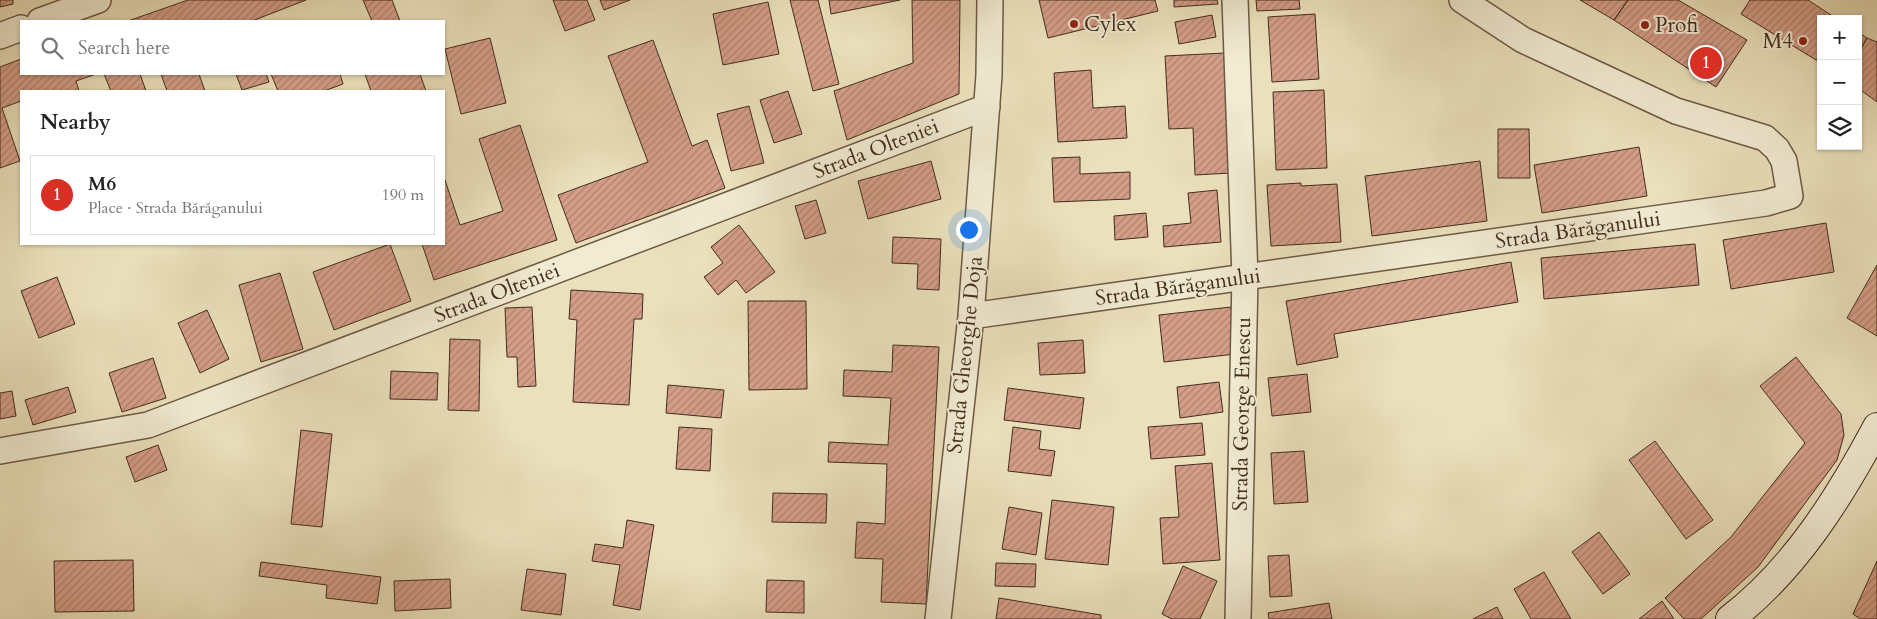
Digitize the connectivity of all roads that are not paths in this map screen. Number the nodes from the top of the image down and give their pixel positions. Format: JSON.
{"nodes":[{"id":1,"x":98,"y":0,"type":"edge"},
{"id":2,"x":990,"y":0,"type":"edge"},
{"id":3,"x":1235,"y":0,"type":"edge"},
{"id":4,"x":1462,"y":0,"type":"edge"},
{"id":5,"x":43,"y":20,"type":"edge"},
{"id":6,"x":20,"y":28,"type":"edge"},
{"id":7,"x":0,"y":36,"type":"edge"},
{"id":8,"x":987,"y":107,"type":"junction"},
{"id":9,"x":1245,"y":277,"type":"junction"},
{"id":10,"x":970,"y":316,"type":"junction"},
{"id":11,"x":1877,"y":427,"type":"edge"},
{"id":12,"x":0,"y":451,"type":"edge"},
{"id":13,"x":938,"y":619,"type":"edge"},
{"id":14,"x":1238,"y":619,"type":"edge"},
{"id":15,"x":1730,"y":619,"type":"edge"}],
"edges":[{"from":1,"to":5,"type":"street"},
{"from":2,"to":8,"type":"street","name":"Strada Gheorghe Doja"},
{"from":3,"to":9,"type":"street","name":"Strada George Enescu"},
{"from":4,"to":9,"type":"street","name":"Strada Bărăganului"},
{"from":6,"to":7,"type":"street"},
{"from":8,"to":10,"type":"street","name":"Strada Gheorghe Doja"},
{"from":8,"to":12,"type":"street","name":"Strada Olteniei"},
{"from":9,"to":10,"type":"street","name":"Strada Bărăganului"},
{"from":9,"to":14,"type":"street","name":"Strada George Enescu"},
{"from":10,"to":13,"type":"street","name":"Strada Gheorghe Doja"},
{"from":11,"to":15,"type":"main road"}]}
